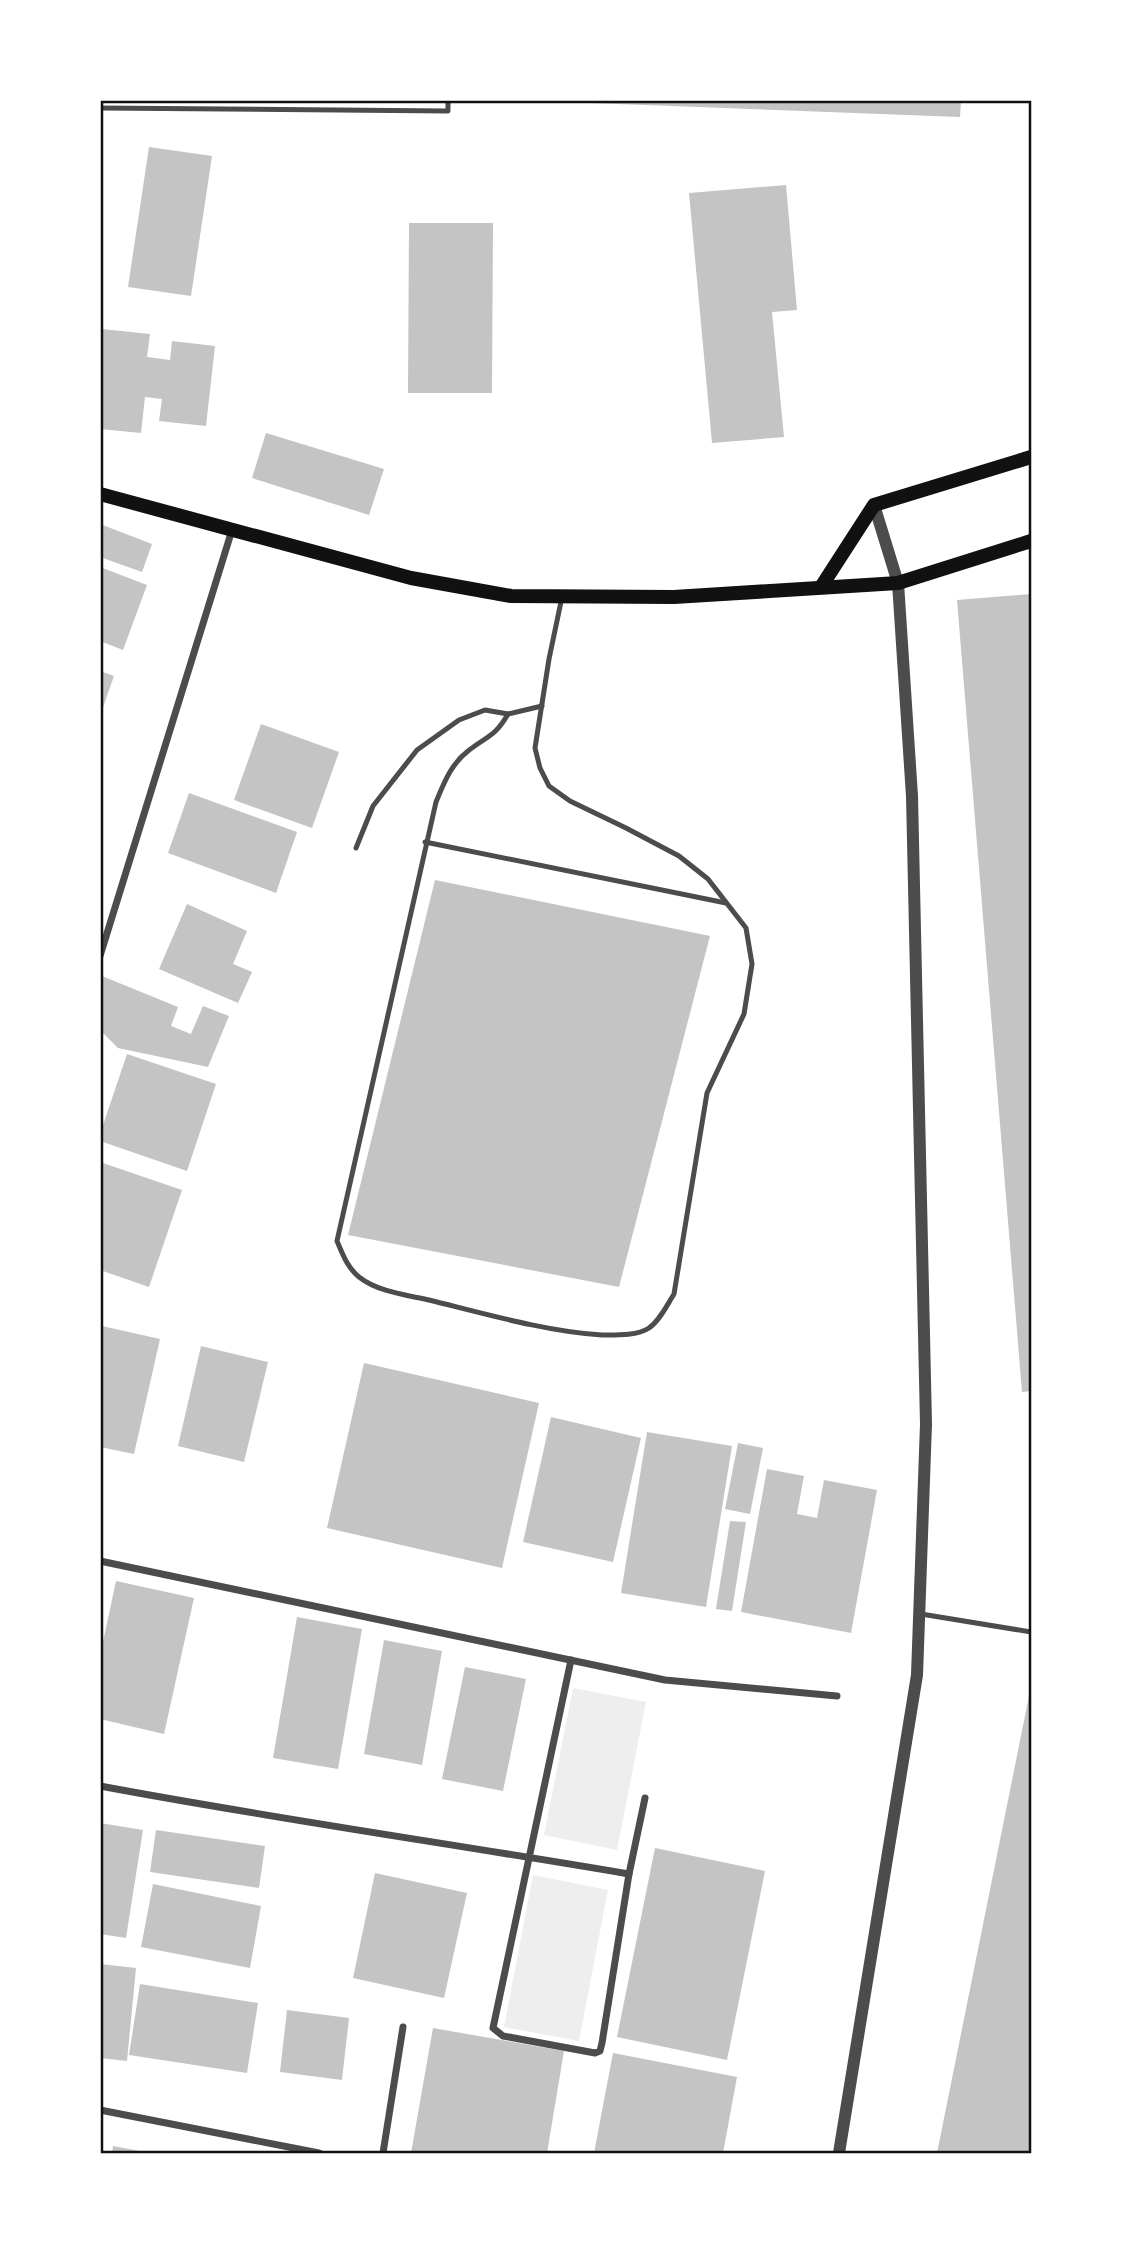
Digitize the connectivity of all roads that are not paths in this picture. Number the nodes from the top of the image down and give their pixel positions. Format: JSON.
{"nodes":[{"id":1,"x":448,"y":100,"type":"edge"},
{"id":2,"x":100,"y":108,"type":"edge"},
{"id":3,"x":1031,"y":457,"type":"edge"},
{"id":4,"x":100,"y":494,"type":"edge"},
{"id":5,"x":874,"y":505,"type":"junction"},
{"id":6,"x":232,"y":530,"type":"junction"},
{"id":7,"x":1031,"y":541,"type":"edge"},
{"id":8,"x":898,"y":583,"type":"junction"},
{"id":9,"x":821,"y":587,"type":"junction"},
{"id":10,"x":562,"y":597,"type":"junction"},
{"id":11,"x":542,"y":706,"type":"junction"},
{"id":12,"x":508,"y":714,"type":"junction"},
{"id":13,"x":425,"y":842,"type":"junction"},
{"id":14,"x":356,"y":848,"type":"dead end"},
{"id":15,"x":726,"y":903,"type":"junction"},
{"id":16,"x":100,"y":956,"type":"edge"},
{"id":17,"x":100,"y":1560,"type":"edge"},
{"id":18,"x":918,"y":1613,"type":"junction"},
{"id":19,"x":1031,"y":1632,"type":"edge"},
{"id":20,"x":571,"y":1660,"type":"junction"},
{"id":21,"x":837,"y":1696,"type":"dead end"},
{"id":22,"x":100,"y":1786,"type":"edge"},
{"id":23,"x":645,"y":1798,"type":"dead end"},
{"id":24,"x":528,"y":1857,"type":"junction"},
{"id":25,"x":629,"y":1874,"type":"junction"},
{"id":26,"x":403,"y":2027,"type":"dead end"},
{"id":27,"x":100,"y":2110,"type":"edge"},
{"id":28,"x":319,"y":2153,"type":"edge"},
{"id":29,"x":383,"y":2153,"type":"edge"},
{"id":30,"x":839,"y":2153,"type":"edge"}],
"edges":[{"from":1,"to":2,"type":"lane"},
{"from":3,"to":5,"type":"main road"},
{"from":4,"to":6,"type":"main road"},
{"from":5,"to":8,"type":"street"},
{"from":5,"to":9,"type":"main road"},
{"from":6,"to":10,"type":"main road"},
{"from":6,"to":16,"type":"street"},
{"from":7,"to":8,"type":"main road"},
{"from":8,"to":9,"type":"main road"},
{"from":8,"to":18,"type":"street"},
{"from":9,"to":10,"type":"main road"},
{"from":10,"to":11,"type":"lane"},
{"from":11,"to":12,"type":"lane"},
{"from":11,"to":15,"type":"lane"},
{"from":12,"to":13,"type":"lane"},
{"from":12,"to":14,"type":"lane"},
{"from":13,"to":15,"type":"lane"},
{"from":13,"to":15,"type":"lane"},
{"from":17,"to":20,"type":"street"},
{"from":18,"to":19,"type":"lane"},
{"from":18,"to":30,"type":"street"},
{"from":20,"to":21,"type":"street"},
{"from":20,"to":24,"type":"street"},
{"from":22,"to":24,"type":"street"},
{"from":23,"to":25,"type":"street"},
{"from":24,"to":25,"type":"street"},
{"from":24,"to":25,"type":"street"},
{"from":26,"to":29,"type":"street"},
{"from":27,"to":28,"type":"street"}]}
